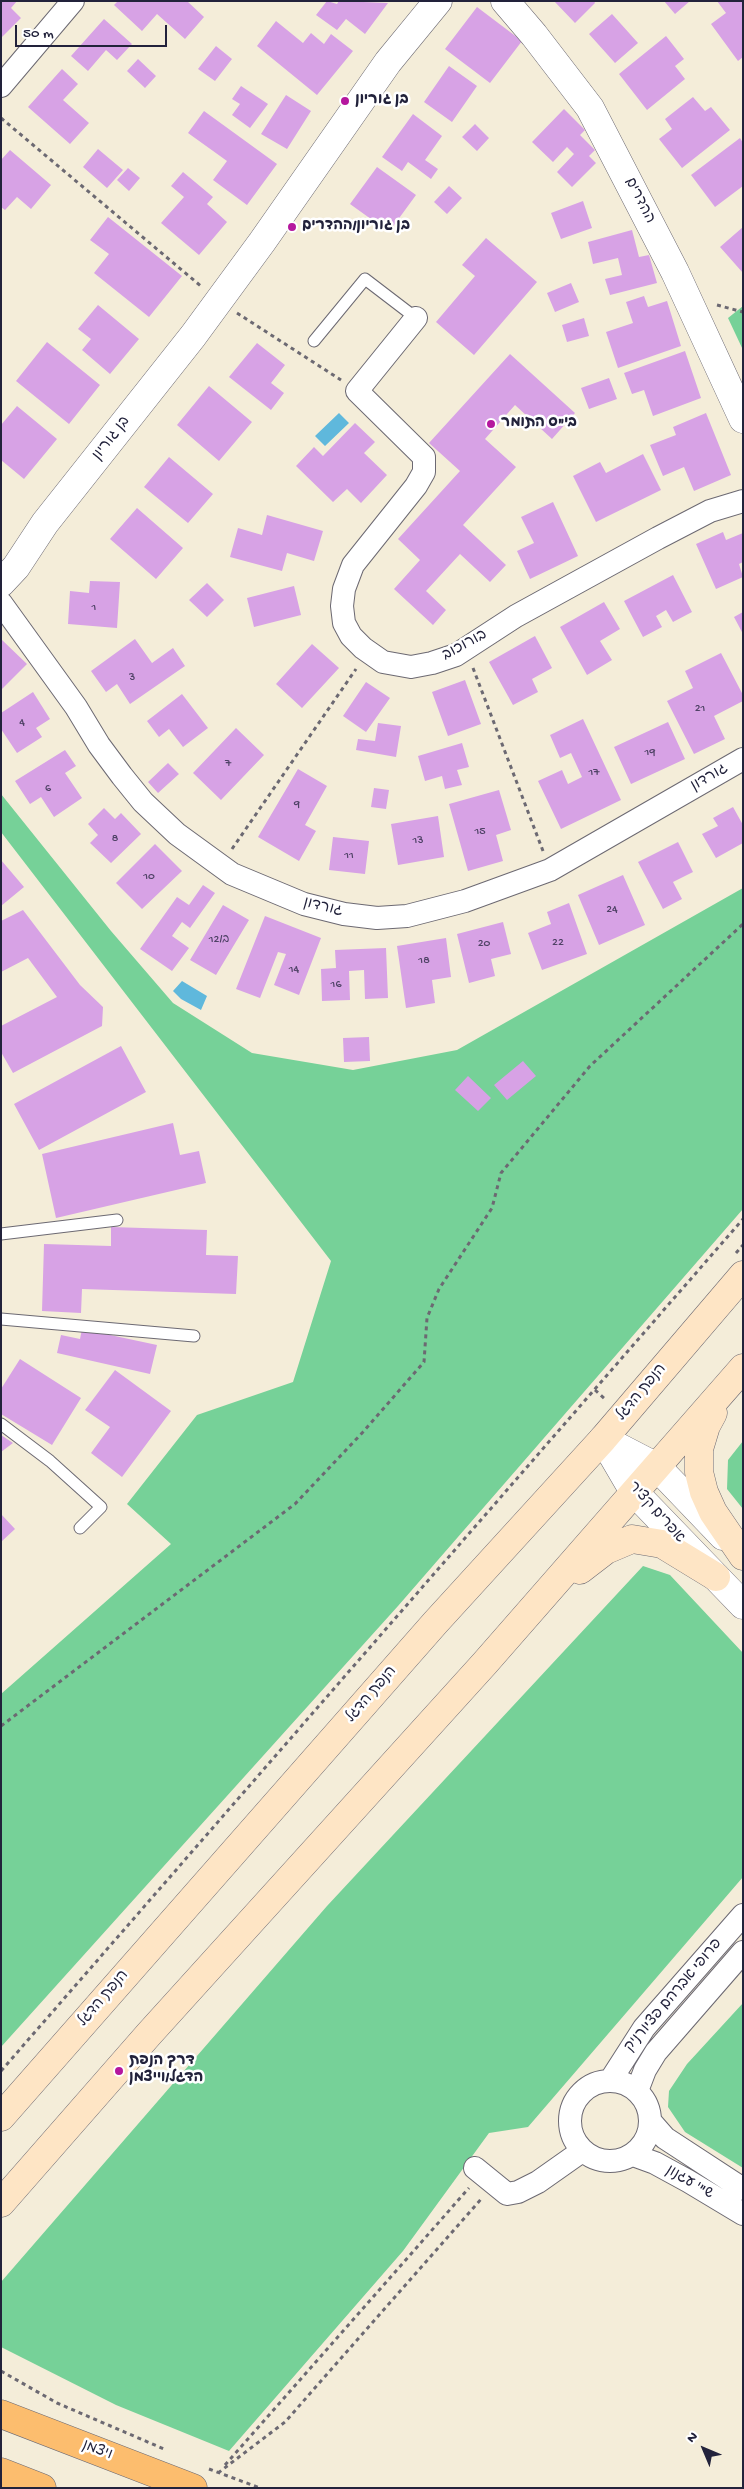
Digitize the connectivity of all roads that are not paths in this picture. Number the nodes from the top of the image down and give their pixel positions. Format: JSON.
{"nodes":[{"id":1,"x":73,"y":1,"type":"edge"},
{"id":2,"x":421,"y":1,"type":"edge"},
{"id":3,"x":438,"y":1,"type":"edge"},
{"id":4,"x":505,"y":1,"type":"edge"},
{"id":5,"x":388,"y":62,"type":"junction"},
{"id":6,"x":1,"y":86,"type":"edge"},
{"id":7,"x":416,"y":318,"type":"joint"},
{"id":8,"x":314,"y":341,"type":"dead end"},
{"id":9,"x":743,"y":419,"type":"edge"},
{"id":10,"x":743,"y":501,"type":"edge"},
{"id":11,"x":46,"y":524,"type":"junction"},
{"id":12,"x":1,"y":569,"type":"edge"},
{"id":13,"x":1,"y":583,"type":"edge"},
{"id":14,"x":1,"y":603,"type":"edge"},
{"id":15,"x":743,"y":759,"type":"edge"},
{"id":16,"x":117,"y":1220,"type":"dead end"},
{"id":17,"x":1,"y":1234,"type":"edge"},
{"id":18,"x":743,"y":1275,"type":"edge"},
{"id":19,"x":1,"y":1319,"type":"edge"},
{"id":20,"x":194,"y":1336,"type":"dead end"},
{"id":21,"x":740,"y":1371,"type":"edge"},
{"id":22,"x":1,"y":1424,"type":"edge"},
{"id":23,"x":603,"y":1439,"type":"junction"},
{"id":24,"x":656,"y":1467,"type":"junction"},
{"id":25,"x":634,"y":1492,"type":"junction"},
{"id":26,"x":80,"y":1528,"type":"dead end"},
{"id":27,"x":743,"y":1557,"type":"edge"},
{"id":28,"x":716,"y":1577,"type":"junction"},
{"id":29,"x":542,"y":1598,"type":"junction"},
{"id":30,"x":743,"y":1604,"type":"edge"},
{"id":31,"x":743,"y":1915,"type":"edge"},
{"id":32,"x":743,"y":1952,"type":"edge"},
{"id":33,"x":610,"y":2081,"type":"junction"},
{"id":34,"x":637,"y":2091,"type":"junction"},
{"id":35,"x":1,"y":2116,"type":"edge"},
{"id":36,"x":651,"y":2122,"type":"junction"},
{"id":37,"x":582,"y":2151,"type":"junction"},
{"id":38,"x":633,"y":2155,"type":"junction"},
{"id":39,"x":484,"y":2175,"type":"road end"},
{"id":40,"x":743,"y":2189,"type":"edge"},
{"id":41,"x":1,"y":2203,"type":"edge"},
{"id":42,"x":743,"y":2214,"type":"edge"},
{"id":43,"x":7,"y":2414,"type":"edge"},
{"id":44,"x":3,"y":2473,"type":"edge"},
{"id":45,"x":197,"y":2476,"type":"edge"},
{"id":46,"x":42,"y":2488,"type":"edge"}],
"edges":[{"from":1,"to":6,"type":"street"},
{"from":2,"to":5,"type":"street","name":"בן גוריון"},
{"from":3,"to":5,"type":"street","name":"בן גוריון"},
{"from":4,"to":9,"type":"street","name":"ההדרים"},
{"from":5,"to":11,"type":"street","name":"בן גוריון"},
{"from":7,"to":8,"type":"lane"},
{"from":7,"to":10,"type":"street","name":"בורוכוב"},
{"from":11,"to":12,"type":"street","name":"בן גוריון"},
{"from":11,"to":13,"type":"street","name":"בן גוריון"},
{"from":14,"to":15,"type":"street","name":"גורדון"},
{"from":16,"to":17,"type":"lane"},
{"from":18,"to":23,"type":"main road","name":"הנפת הדגל"},
{"from":19,"to":20,"type":"lane"},
{"from":21,"to":24,"type":"main road"},
{"from":21,"to":27,"type":"main road"},
{"from":22,"to":26,"type":"lane"},
{"from":23,"to":24,"type":"street","name":"אפרים קציר"},
{"from":23,"to":25,"type":"street","name":"אפרים קציר"},
{"from":23,"to":35,"type":"main road","name":"הנפת הדגל"},
{"from":24,"to":25,"type":"main road"},
{"from":24,"to":27,"type":"street","name":"אפרים קציר"},
{"from":25,"to":28,"type":"street","name":"אפרים קציר"},
{"from":25,"to":29,"type":"main road"},
{"from":28,"to":29,"type":"main road"},
{"from":28,"to":30,"type":"street","name":"אפרים קציר"},
{"from":29,"to":41,"type":"main road"},
{"from":31,"to":33,"type":"street","name":"פרופ' אברהם פצ'ורניק"},
{"from":32,"to":34,"type":"street","name":"פרופ' אברהם פצ'ורניק"},
{"from":33,"to":34,"type":"street"},
{"from":33,"to":37,"type":"street"},
{"from":34,"to":36,"type":"street"},
{"from":36,"to":38,"type":"street"},
{"from":36,"to":40,"type":"street","name":"ש\"י עגנון"},
{"from":37,"to":38,"type":"street"},
{"from":37,"to":39,"type":"street"},
{"from":38,"to":42,"type":"street","name":"ש\"י עגנון"},
{"from":43,"to":45,"type":"main road","name":"ויצמן"},
{"from":44,"to":46,"type":"main road"}]}
